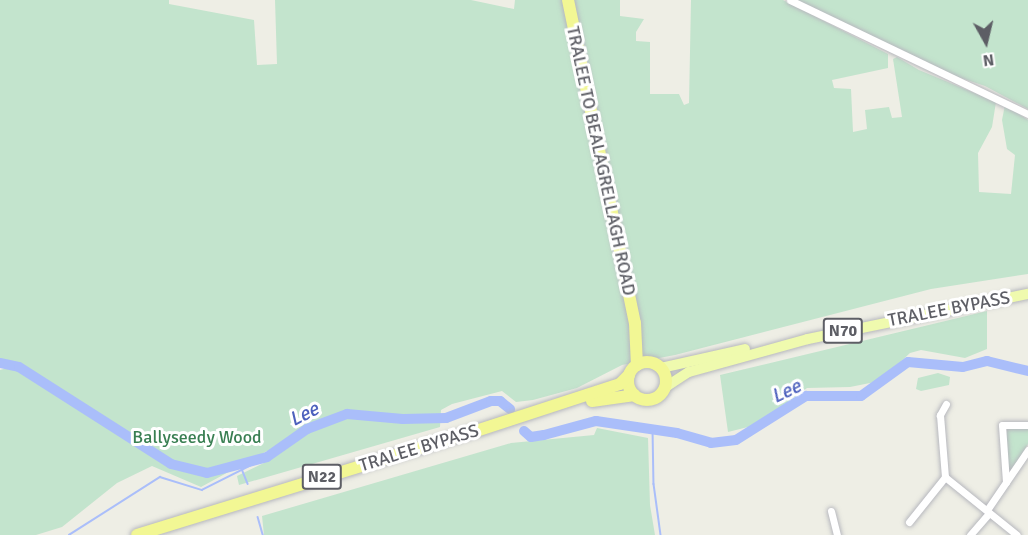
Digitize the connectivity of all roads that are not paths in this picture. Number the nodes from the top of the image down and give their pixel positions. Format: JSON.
{"nodes":[{"id":1,"x":568,"y":0,"type":"edge"},
{"id":2,"x":790,"y":0,"type":"edge"},
{"id":3,"x":1028,"y":114,"type":"edge"},
{"id":4,"x":1028,"y":287,"type":"edge"},
{"id":5,"x":1028,"y":294,"type":"edge"},
{"id":6,"x":635,"y":322,"type":"junction"},
{"id":7,"x":655,"y":365,"type":"junction"},
{"id":8,"x":633,"y":370,"type":"junction"},
{"id":9,"x":664,"y":388,"type":"junction"},
{"id":10,"x":635,"y":395,"type":"junction"},
{"id":11,"x":945,"y":404,"type":"dead end"},
{"id":12,"x":525,"y":417,"type":"junction"},
{"id":13,"x":509,"y":423,"type":"junction"},
{"id":14,"x":1028,"y":425,"type":"edge"},
{"id":15,"x":1028,"y":450,"type":"edge"},
{"id":16,"x":945,"y":477,"type":"junction"},
{"id":17,"x":1006,"y":482,"type":"junction"},
{"id":18,"x":831,"y":511,"type":"dead end"},
{"id":19,"x":988,"y":512,"type":"junction"},
{"id":20,"x":909,"y":522,"type":"dead end"},
{"id":21,"x":137,"y":535,"type":"edge"},
{"id":22,"x":155,"y":535,"type":"edge"},
{"id":23,"x":837,"y":535,"type":"edge"},
{"id":24,"x":970,"y":535,"type":"edge"},
{"id":25,"x":1017,"y":535,"type":"edge"}],
"edges":[{"from":1,"to":6,"type":"highway","name":"TRALEE TO BEALAGRELLAGH ROAD"},
{"from":2,"to":3,"type":"street"},
{"from":4,"to":7,"type":"main road","name":"TRALEE BYPASS","number":"N70"},
{"from":5,"to":9,"type":"main road","name":"TRALEE BYPASS","number":"N70"},
{"from":6,"to":7,"type":"highway","name":"TRALEE TO BEALAGRELLAGH ROAD"},
{"from":6,"to":8,"type":"highway","name":"TRALEE TO BEALAGRELLAGH ROAD"},
{"from":7,"to":8,"type":"highway","number":"N22"},
{"from":7,"to":9,"type":"highway"},
{"from":8,"to":10,"type":"highway"},
{"from":8,"to":12,"type":"highway","name":"TRALEE BYPASS","number":"N22"},
{"from":9,"to":10,"type":"highway","number":"N22"},
{"from":10,"to":12,"type":"highway","name":"TRALEE BYPASS","number":"N22"},
{"from":11,"to":16,"type":"street"},
{"from":12,"to":13,"type":"highway","name":"TRALEE BYPASS","number":"N22"},
{"from":13,"to":21,"type":"highway","name":"TRALEE BYPASS","number":"N22"},
{"from":13,"to":22,"type":"highway","name":"TRALEE BYPASS","number":"N22"},
{"from":14,"to":17,"type":"street"},
{"from":15,"to":17,"type":"street"},
{"from":16,"to":19,"type":"street"},
{"from":16,"to":20,"type":"street"},
{"from":17,"to":19,"type":"street"},
{"from":18,"to":23,"type":"street"},
{"from":19,"to":24,"type":"street"},
{"from":19,"to":25,"type":"street"}]}
